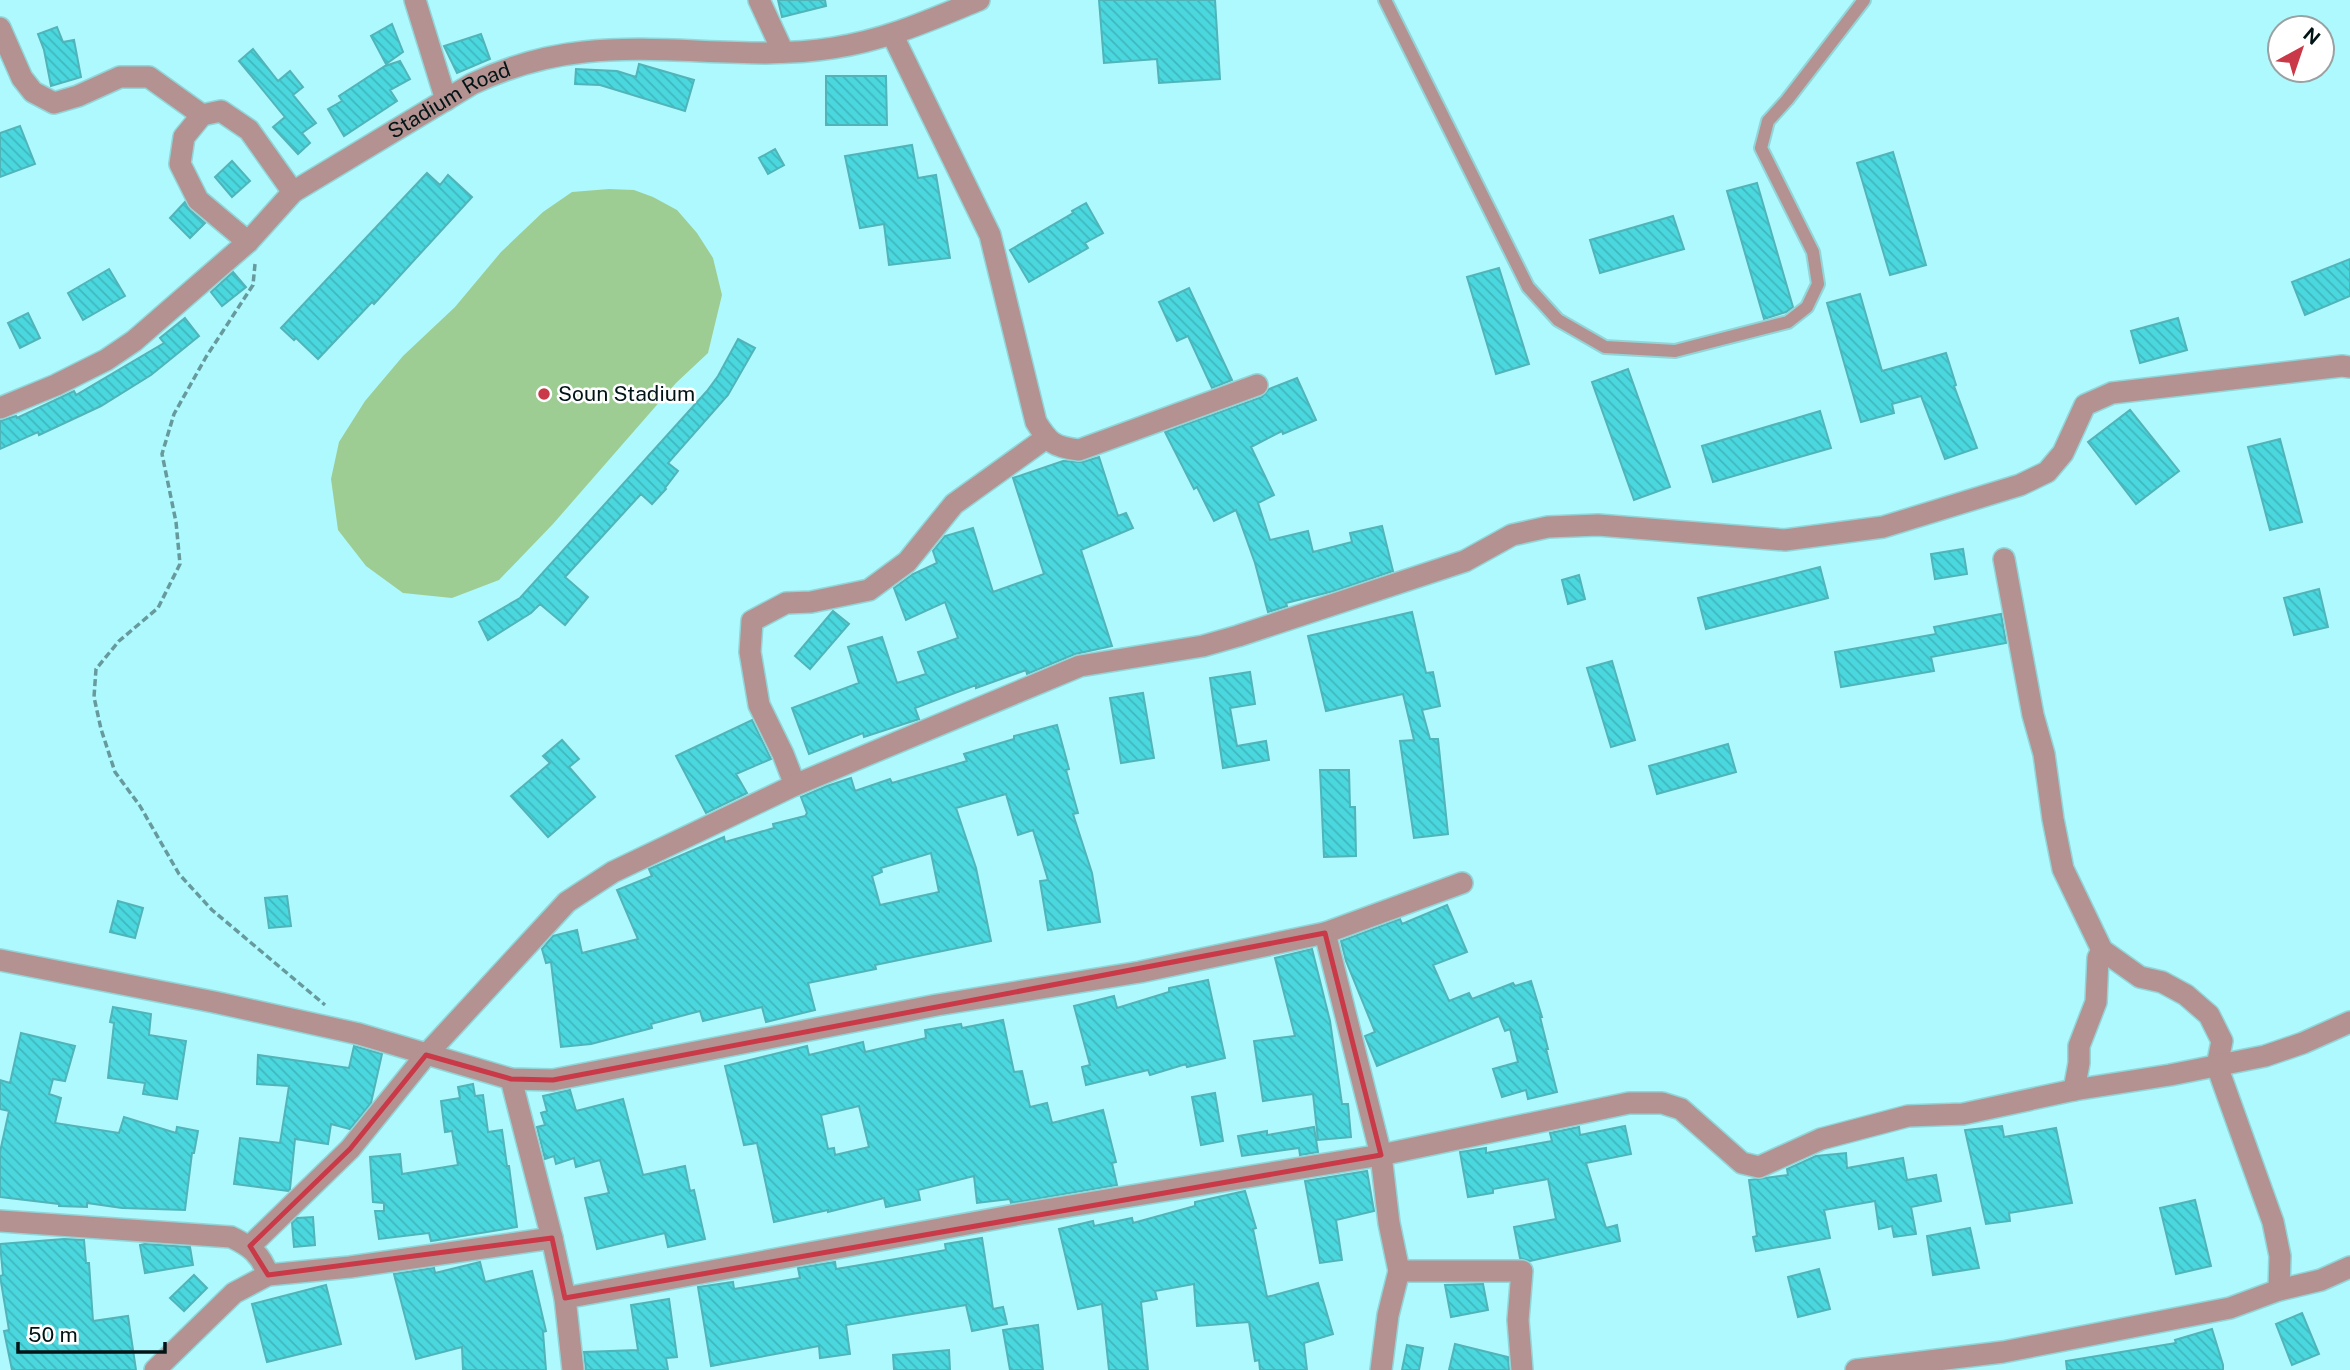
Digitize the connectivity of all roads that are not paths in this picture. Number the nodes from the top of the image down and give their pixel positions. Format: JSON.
{"nodes":[{"id":1,"x":415,"y":0,"type":"edge"},
{"id":2,"x":759,"y":0,"type":"edge"},
{"id":3,"x":979,"y":0,"type":"edge"},
{"id":4,"x":1385,"y":0,"type":"edge"},
{"id":5,"x":1864,"y":0,"type":"edge"},
{"id":6,"x":0,"y":28,"type":"edge"},
{"id":7,"x":894,"y":36,"type":"junction"},
{"id":8,"x":783,"y":52,"type":"junction"},
{"id":9,"x":446,"y":100,"type":"junction"},
{"id":10,"x":202,"y":115,"type":"junction"},
{"id":11,"x":293,"y":192,"type":"junction"},
{"id":12,"x":248,"y":242,"type":"junction"},
{"id":13,"x":2350,"y":367,"type":"edge"},
{"id":14,"x":1257,"y":385,"type":"dead end"},
{"id":15,"x":0,"y":408,"type":"edge"},
{"id":16,"x":1046,"y":438,"type":"junction"},
{"id":17,"x":2004,"y":559,"type":"dead end"},
{"id":18,"x":795,"y":785,"type":"junction"},
{"id":19,"x":1462,"y":883,"type":"dead end"},
{"id":20,"x":1325,"y":933,"type":"junction"},
{"id":21,"x":2102,"y":950,"type":"junction"},
{"id":22,"x":1,"y":964,"type":"edge"},
{"id":23,"x":2350,"y":1022,"type":"edge"},
{"id":24,"x":426,"y":1055,"type":"junction"},
{"id":25,"x":2217,"y":1066,"type":"junction"},
{"id":26,"x":510,"y":1079,"type":"junction"},
{"id":27,"x":2074,"y":1090,"type":"junction"},
{"id":28,"x":1381,"y":1155,"type":"junction"},
{"id":29,"x":0,"y":1221,"type":"edge"},
{"id":30,"x":552,"y":1238,"type":"junction"},
{"id":31,"x":250,"y":1246,"type":"junction"},
{"id":32,"x":2350,"y":1266,"type":"edge"},
{"id":33,"x":1399,"y":1271,"type":"junction"},
{"id":34,"x":268,"y":1275,"type":"junction"},
{"id":35,"x":2279,"y":1290,"type":"junction"},
{"id":36,"x":565,"y":1298,"type":"junction"},
{"id":37,"x":155,"y":1370,"type":"edge"},
{"id":38,"x":573,"y":1370,"type":"edge"},
{"id":39,"x":1381,"y":1370,"type":"edge"},
{"id":40,"x":1522,"y":1370,"type":"edge"},
{"id":41,"x":1857,"y":1370,"type":"edge"}],
"edges":[{"from":1,"to":9,"type":"street"},
{"from":2,"to":8,"type":"street"},
{"from":3,"to":7,"type":"street","name":"Stadium Road"},
{"from":4,"to":5,"type":"lane"},
{"from":6,"to":10,"type":"street"},
{"from":7,"to":8,"type":"street","name":"Stadium Road"},
{"from":7,"to":16,"type":"street"},
{"from":8,"to":9,"type":"street","name":"Stadium Road"},
{"from":9,"to":11,"type":"street","name":"Stadium Road"},
{"from":10,"to":11,"type":"street"},
{"from":10,"to":12,"type":"street"},
{"from":11,"to":12,"type":"street","name":"Stadium Road"},
{"from":12,"to":15,"type":"street","name":"Stadium Road"},
{"from":13,"to":18,"type":"street"},
{"from":14,"to":16,"type":"street"},
{"from":16,"to":18,"type":"street"},
{"from":17,"to":21,"type":"street"},
{"from":18,"to":24,"type":"street"},
{"from":19,"to":20,"type":"street"},
{"from":20,"to":26,"type":"street"},
{"from":20,"to":28,"type":"street"},
{"from":21,"to":25,"type":"street"},
{"from":21,"to":27,"type":"street"},
{"from":22,"to":24,"type":"street"},
{"from":23,"to":25,"type":"street"},
{"from":24,"to":26,"type":"street"},
{"from":24,"to":31,"type":"street"},
{"from":25,"to":27,"type":"street"},
{"from":25,"to":35,"type":"street"},
{"from":26,"to":30,"type":"street"},
{"from":27,"to":28,"type":"street"},
{"from":28,"to":33,"type":"street"},
{"from":28,"to":36,"type":"street"},
{"from":29,"to":31,"type":"street"},
{"from":30,"to":34,"type":"street"},
{"from":30,"to":36,"type":"street"},
{"from":31,"to":34,"type":"street"},
{"from":32,"to":35,"type":"street"},
{"from":33,"to":39,"type":"street"},
{"from":33,"to":40,"type":"street"},
{"from":34,"to":37,"type":"street"},
{"from":35,"to":41,"type":"street"},
{"from":36,"to":38,"type":"street"}]}
